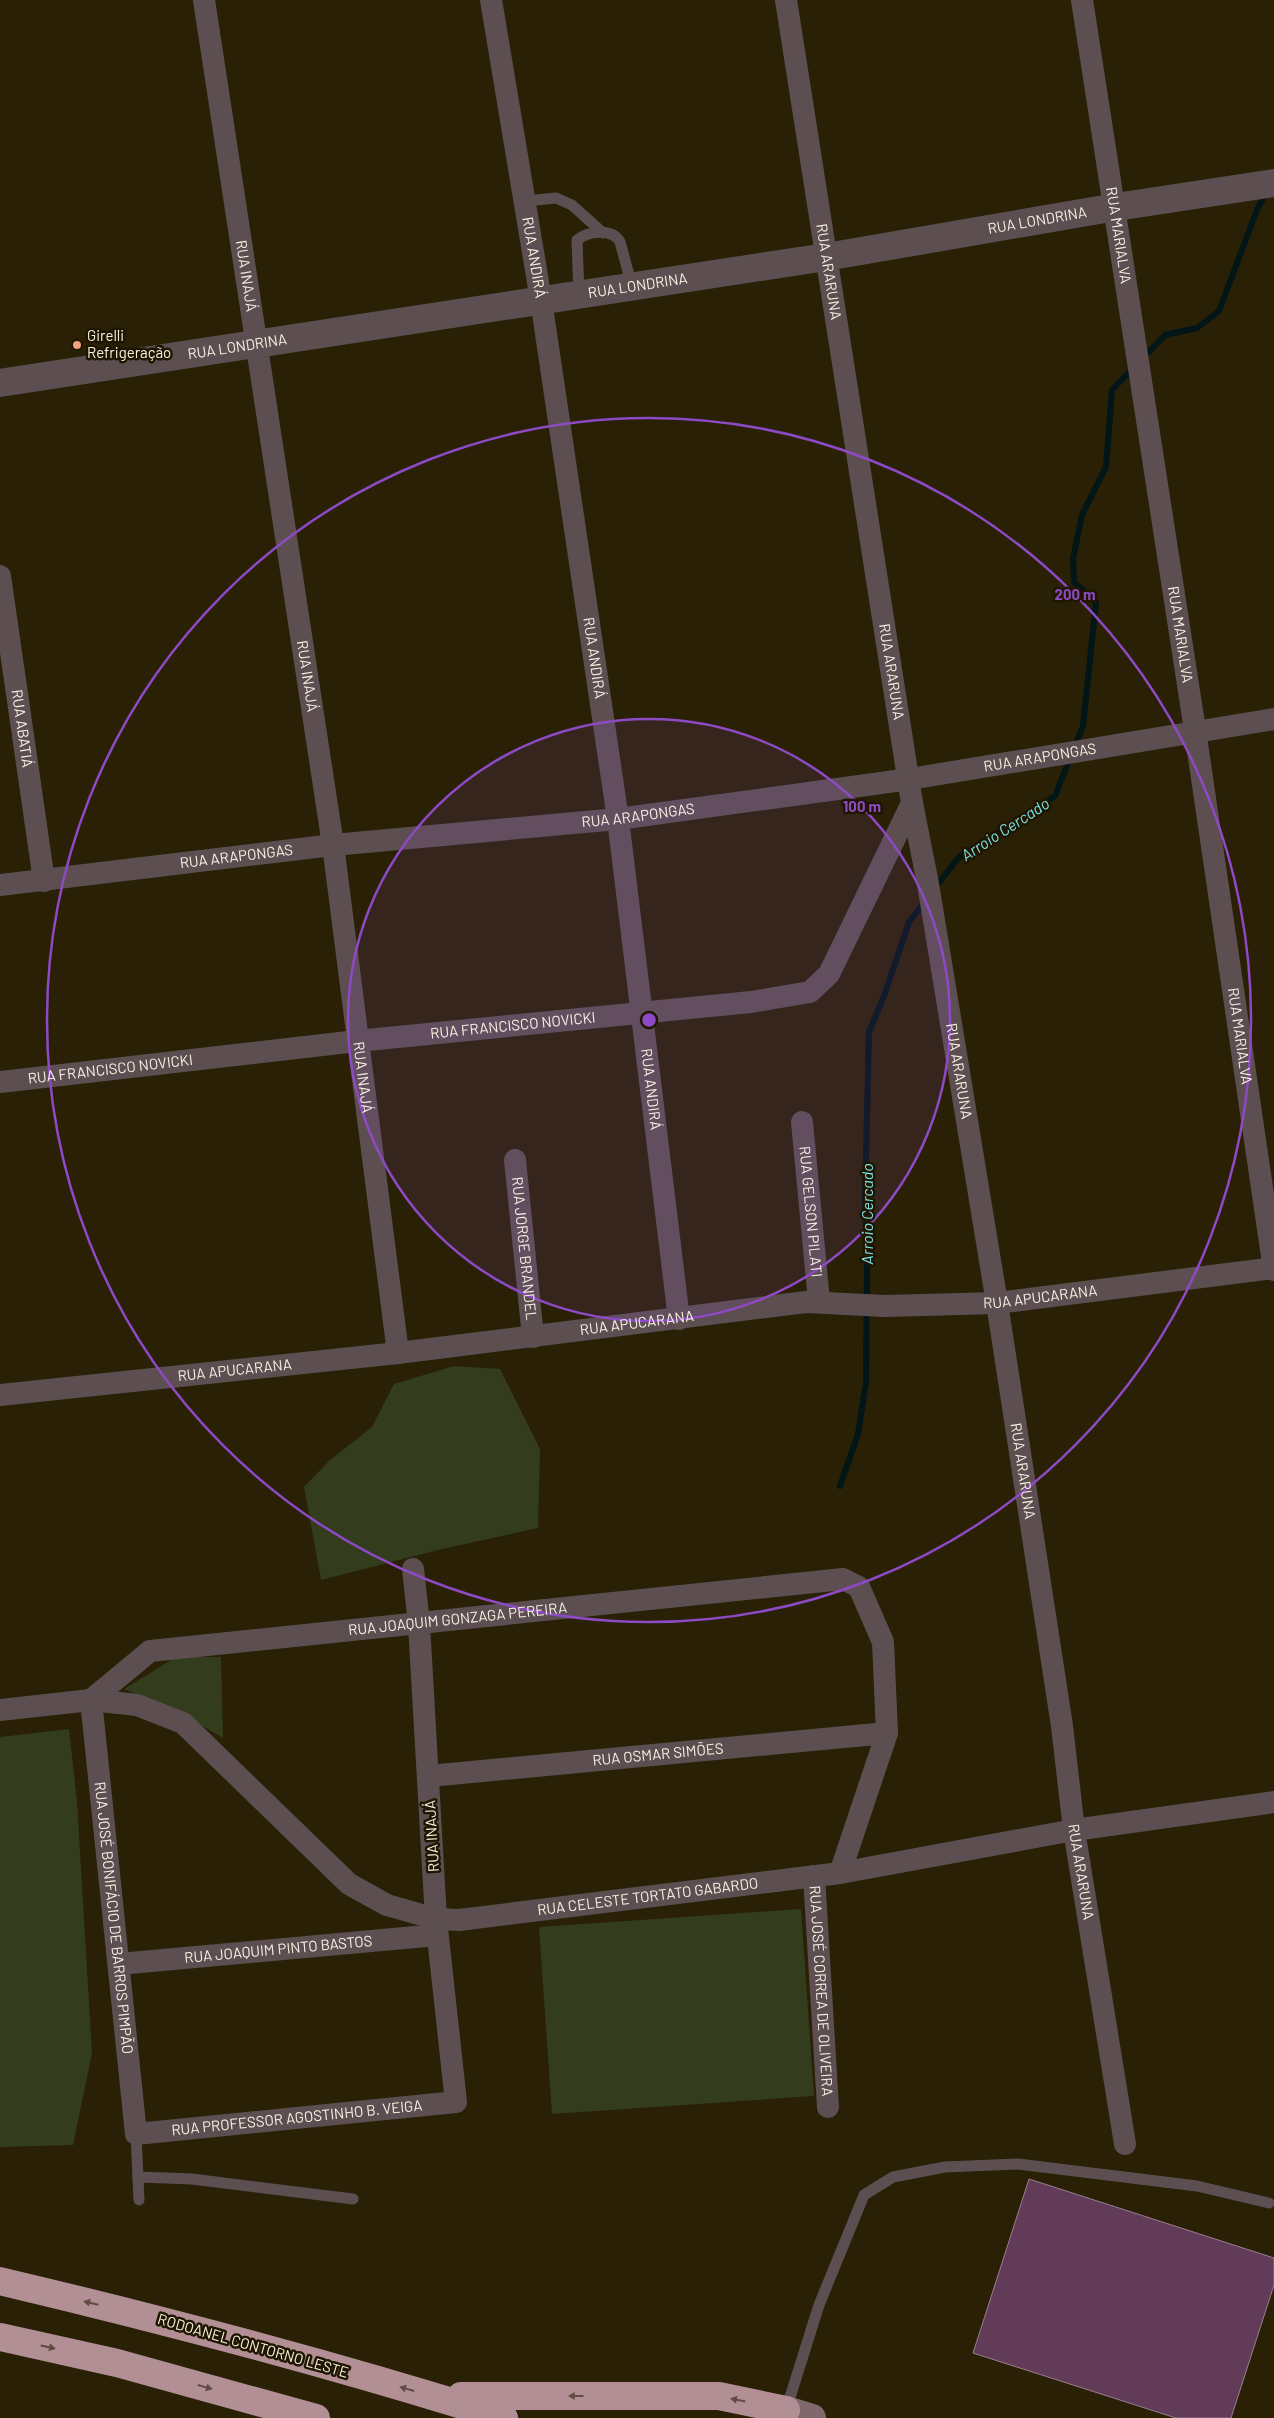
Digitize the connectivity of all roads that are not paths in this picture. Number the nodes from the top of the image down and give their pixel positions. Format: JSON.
{"nodes":[{"id":1,"x":204,"y":0,"type":"edge"},
{"id":2,"x":491,"y":0,"type":"edge"},
{"id":3,"x":786,"y":0,"type":"edge"},
{"id":4,"x":1082,"y":0,"type":"edge"},
{"id":5,"x":1261,"y":185,"type":"edge"},
{"id":6,"x":525,"y":201,"type":"junction"},
{"id":7,"x":1116,"y":207,"type":"junction"},
{"id":8,"x":603,"y":233,"type":"junction"},
{"id":9,"x":826,"y":256,"type":"junction"},
{"id":10,"x":632,"y":286,"type":"junction"},
{"id":11,"x":579,"y":294,"type":"junction"},
{"id":12,"x":541,"y":300,"type":"junction"},
{"id":13,"x":258,"y":343,"type":"junction"},
{"id":14,"x":0,"y":382,"type":"edge"},
{"id":15,"x":0,"y":576,"type":"edge"},
{"id":16,"x":1274,"y":719,"type":"edge"},
{"id":17,"x":1195,"y":730,"type":"junction"},
{"id":18,"x":910,"y":779,"type":"junction"},
{"id":19,"x":912,"y":803,"type":"junction"},
{"id":20,"x":618,"y":819,"type":"junction"},
{"id":21,"x":334,"y":845,"type":"junction"},
{"id":22,"x":44,"y":881,"type":"junction"},
{"id":23,"x":0,"y":885,"type":"edge"},
{"id":24,"x":642,"y":1013,"type":"junction"},
{"id":25,"x":357,"y":1041,"type":"junction"},
{"id":26,"x":0,"y":1082,"type":"edge"},
{"id":27,"x":802,"y":1122,"type":"dead end"},
{"id":28,"x":515,"y":1160,"type":"dead end"},
{"id":29,"x":1274,"y":1269,"type":"edge"},
{"id":30,"x":819,"y":1301,"type":"junction"},
{"id":31,"x":996,"y":1303,"type":"junction"},
{"id":32,"x":679,"y":1319,"type":"junction"},
{"id":33,"x":533,"y":1337,"type":"junction"},
{"id":34,"x":398,"y":1353,"type":"junction"},
{"id":35,"x":0,"y":1395,"type":"edge"},
{"id":36,"x":413,"y":1569,"type":"dead end"},
{"id":37,"x":419,"y":1624,"type":"junction"},
{"id":38,"x":91,"y":1700,"type":"junction"},
{"id":39,"x":0,"y":1710,"type":"edge"},
{"id":40,"x":887,"y":1733,"type":"junction"},
{"id":41,"x":428,"y":1776,"type":"junction"},
{"id":42,"x":1274,"y":1802,"type":"edge"},
{"id":43,"x":1074,"y":1830,"type":"junction"},
{"id":44,"x":840,"y":1873,"type":"junction"},
{"id":45,"x":814,"y":1876,"type":"junction"},
{"id":46,"x":437,"y":1927,"type":"junction"},
{"id":47,"x":119,"y":1964,"type":"junction"},
{"id":48,"x":456,"y":2102,"type":"joint"},
{"id":49,"x":828,"y":2107,"type":"dead end"},
{"id":50,"x":136,"y":2134,"type":"junction"},
{"id":51,"x":1126,"y":2144,"type":"dead end"},
{"id":52,"x":138,"y":2177,"type":"junction"},
{"id":53,"x":353,"y":2199,"type":"dead end"},
{"id":54,"x":139,"y":2200,"type":"dead end"},
{"id":55,"x":1269,"y":2203,"type":"dead end"},
{"id":56,"x":0,"y":2281,"type":"edge"},
{"id":57,"x":0,"y":2337,"type":"edge"},
{"id":58,"x":435,"y":2396,"type":"junction"},
{"id":59,"x":786,"y":2410,"type":"junction"},
{"id":60,"x":316,"y":2418,"type":"edge"},
{"id":61,"x":504,"y":2418,"type":"edge"},
{"id":62,"x":812,"y":2418,"type":"edge"}],
"edges":[{"from":1,"to":13,"type":"street","name":"RUA INAJÁ"},
{"from":2,"to":6,"type":"street","name":"RUA ANDIRÁ"},
{"from":3,"to":9,"type":"street","name":"RUA ARARUNA"},
{"from":4,"to":7,"type":"street","name":"RUA MARIALVA"},
{"from":5,"to":7,"type":"street","name":"RUA LONDRINA"},
{"from":6,"to":8,"type":"lane"},
{"from":6,"to":12,"type":"street","name":"RUA ANDIRÁ"},
{"from":7,"to":9,"type":"street","name":"RUA LONDRINA"},
{"from":7,"to":17,"type":"street","name":"RUA MARIALVA"},
{"from":8,"to":10,"type":"lane"},
{"from":8,"to":11,"type":"lane"},
{"from":9,"to":10,"type":"street","name":"RUA LONDRINA"},
{"from":9,"to":18,"type":"street","name":"RUA ARARUNA"},
{"from":10,"to":11,"type":"street","name":"RUA LONDRINA"},
{"from":11,"to":12,"type":"street","name":"RUA LONDRINA"},
{"from":12,"to":13,"type":"street","name":"RUA LONDRINA"},
{"from":12,"to":20,"type":"street","name":"RUA ANDIRÁ"},
{"from":13,"to":14,"type":"street","name":"RUA LONDRINA"},
{"from":13,"to":21,"type":"street","name":"RUA INAJÁ"},
{"from":15,"to":22,"type":"street","name":"RUA ABATIÁ"},
{"from":16,"to":17,"type":"street","name":"RUA ARAPONGAS"},
{"from":17,"to":18,"type":"street","name":"RUA ARAPONGAS"},
{"from":17,"to":29,"type":"street","name":"RUA MARIALVA"},
{"from":18,"to":19,"type":"street","name":"RUA ARARUNA"},
{"from":18,"to":20,"type":"street","name":"RUA ARAPONGAS"},
{"from":19,"to":24,"type":"street","name":"RUA FRANCISCO NOVICKI"},
{"from":19,"to":31,"type":"street","name":"RUA ARARUNA"},
{"from":20,"to":21,"type":"street","name":"RUA ARAPONGAS"},
{"from":20,"to":24,"type":"street","name":"RUA ANDIRÁ"},
{"from":21,"to":22,"type":"street","name":"RUA ARAPONGAS"},
{"from":21,"to":25,"type":"street","name":"RUA INAJÁ"},
{"from":22,"to":23,"type":"street","name":"RUA ARAPONGAS"},
{"from":24,"to":25,"type":"street","name":"RUA FRANCISCO NOVICKI"},
{"from":24,"to":32,"type":"street","name":"RUA ANDIRÁ"},
{"from":25,"to":26,"type":"street","name":"RUA FRANCISCO NOVICKI"},
{"from":25,"to":34,"type":"street","name":"RUA INAJÁ"},
{"from":27,"to":30,"type":"street","name":"RUA GELSON PILATI"},
{"from":28,"to":33,"type":"street","name":"RUA JORGE BRANDEL"},
{"from":29,"to":31,"type":"street","name":"RUA APUCARANA"},
{"from":30,"to":31,"type":"street","name":"RUA APUCARANA"},
{"from":30,"to":32,"type":"street","name":"RUA APUCARANA"},
{"from":31,"to":43,"type":"street","name":"RUA ARARUNA"},
{"from":32,"to":33,"type":"street","name":"RUA APUCARANA"},
{"from":33,"to":34,"type":"street","name":"RUA APUCARANA"},
{"from":34,"to":35,"type":"street","name":"RUA APUCARANA"},
{"from":36,"to":37,"type":"street","name":"RUA INAJÁ"},
{"from":37,"to":38,"type":"street","name":"RUA JOAQUIM GONZAGA PEREIRA"},
{"from":37,"to":40,"type":"street","name":"RUA JOAQUIM GONZAGA PEREIRA"},
{"from":37,"to":41,"type":"street","name":"RUA INAJÁ"},
{"from":38,"to":39,"type":"street","name":"RUA CELESTE TORTATO GABARDO"},
{"from":38,"to":46,"type":"street","name":"RUA CELESTE TORTATO GABARDO"},
{"from":38,"to":47,"type":"street","name":"RUA JOSÉ BONIFÁCIO DE BARROS PIMPÃO"},
{"from":40,"to":41,"type":"street","name":"RUA OSMAR SIMÕES"},
{"from":40,"to":44,"type":"street"},
{"from":41,"to":46,"type":"street","name":"RUA INAJÁ"},
{"from":42,"to":43,"type":"street","name":"RUA CELESTE TORTATO GABARDO"},
{"from":43,"to":44,"type":"street","name":"RUA CELESTE TORTATO GABARDO"},
{"from":43,"to":51,"type":"street","name":"RUA ARARUNA"},
{"from":44,"to":45,"type":"street","name":"RUA CELESTE TORTATO GABARDO"},
{"from":45,"to":46,"type":"street","name":"RUA CELESTE TORTATO GABARDO"},
{"from":45,"to":49,"type":"street","name":"RUA JOSÉ CORREA DE OLIVEIRA"},
{"from":46,"to":47,"type":"street","name":"RUA JOAQUIM PINTO BASTOS"},
{"from":46,"to":48,"type":"street","name":"RUA INAJÁ"},
{"from":47,"to":50,"type":"street","name":"RUA JOSÉ BONIFÁCIO DE BARROS PIMPÃO"},
{"from":48,"to":50,"type":"street","name":"RUA PROFESSOR AGOSTINHO B. VEIGA"},
{"from":50,"to":52,"type":"lane"},
{"from":52,"to":53,"type":"lane"},
{"from":52,"to":54,"type":"lane"},
{"from":55,"to":59,"type":"lane"},
{"from":58,"to":56,"type":"highway","name":"RODOANEL CONTORNO LESTE","one_way":true},
{"from":57,"to":60,"type":"highway","one_way":true},
{"from":59,"to":58,"type":"highway","one_way":true},
{"from":58,"to":61,"type":"highway","name":"RODOANEL CONTORNO LESTE"},
{"from":59,"to":62,"type":"main road"}]}
